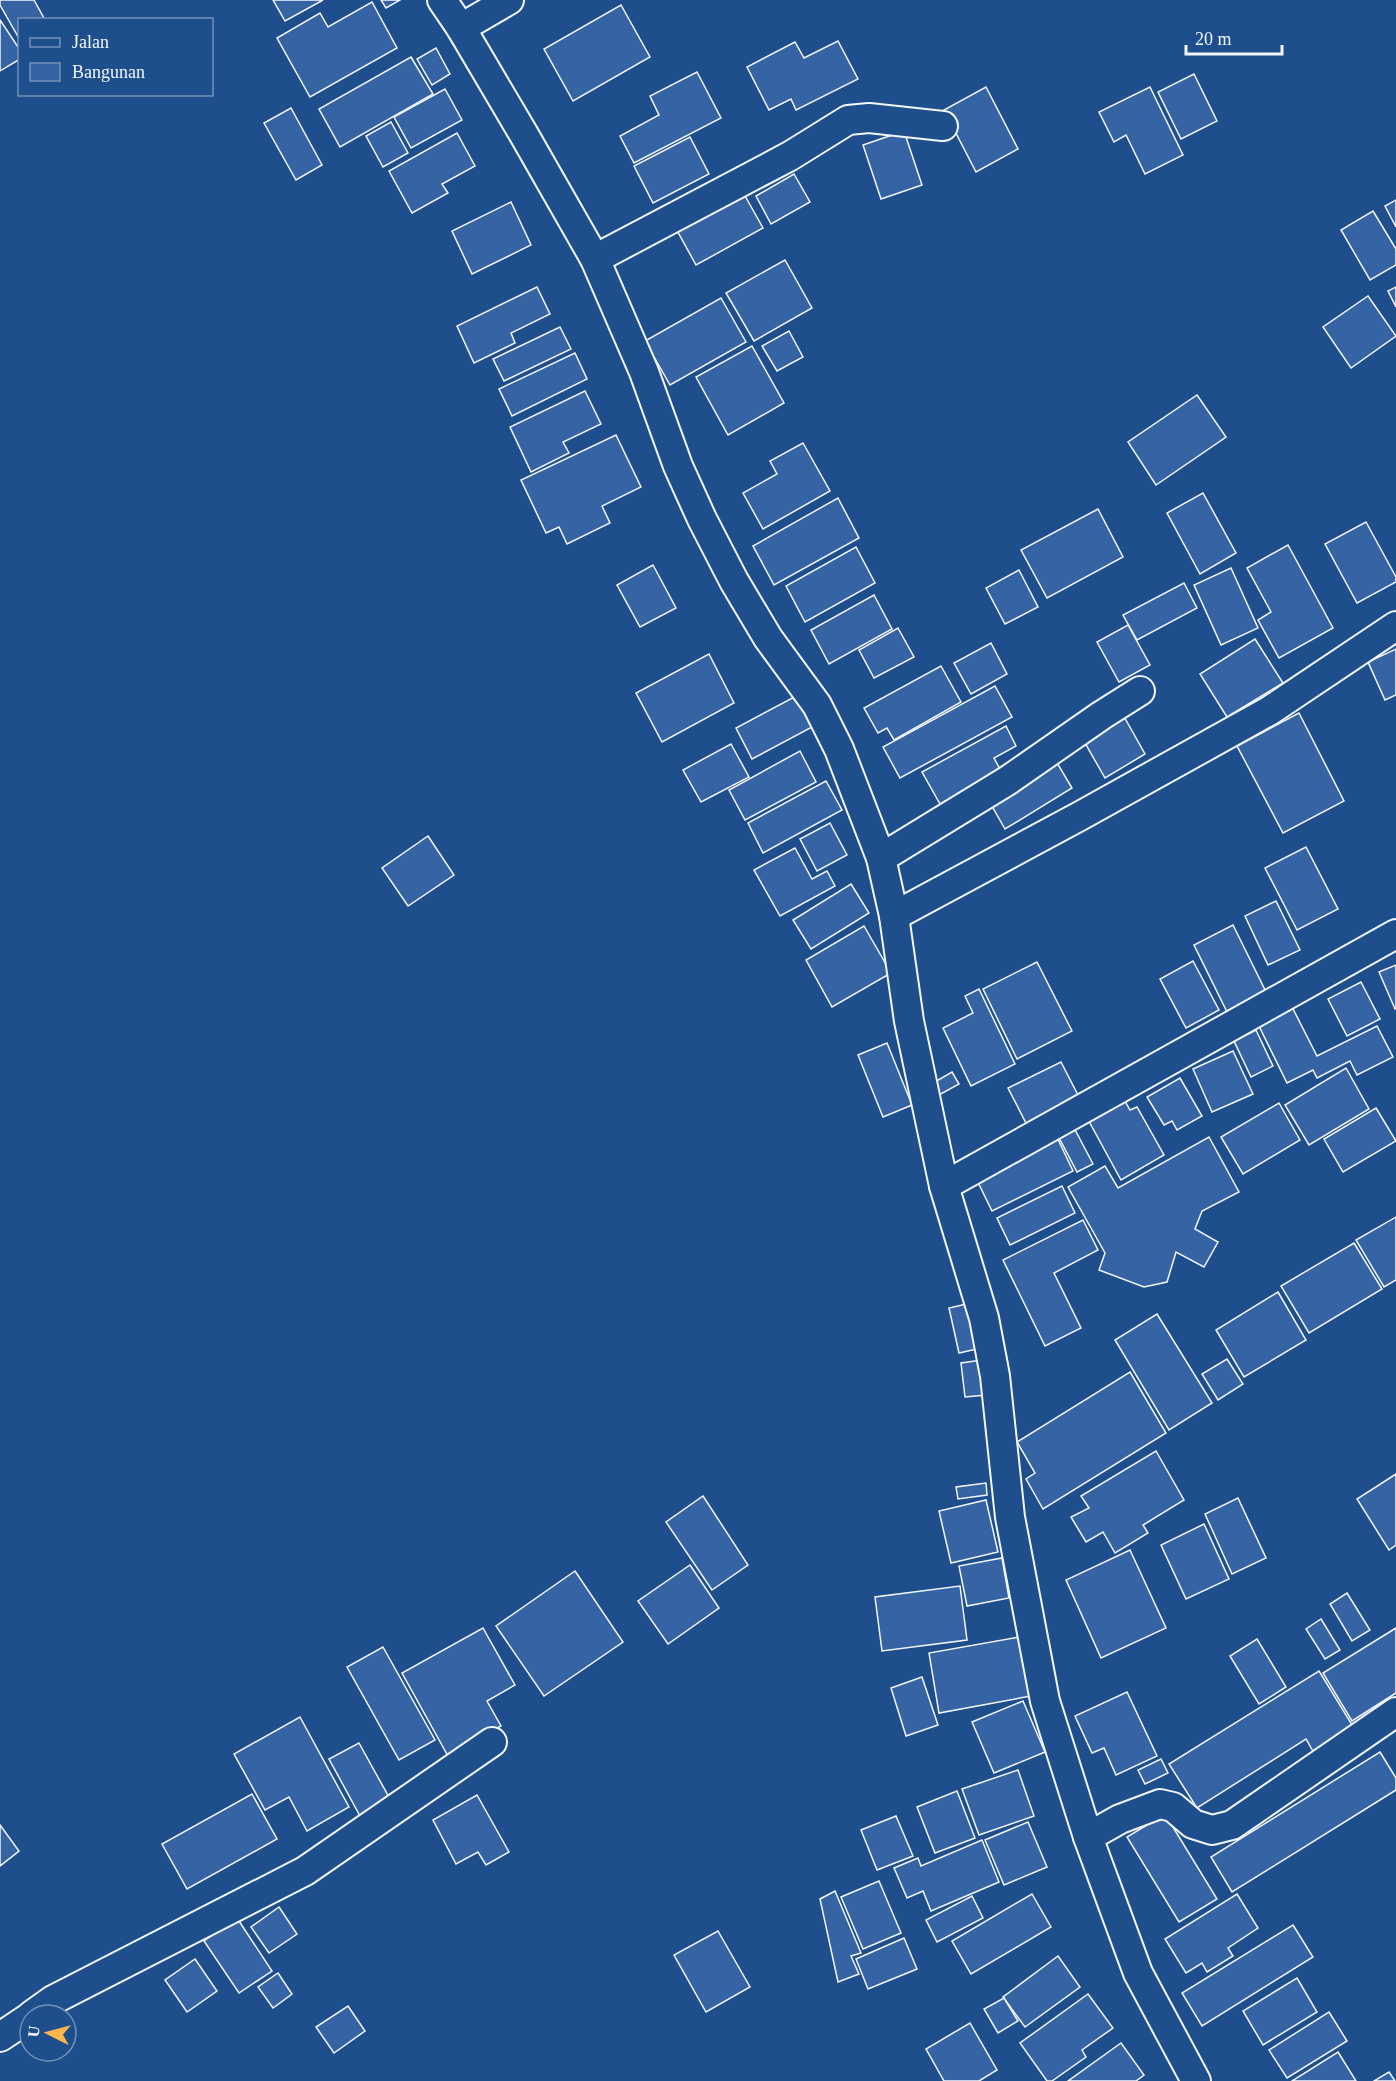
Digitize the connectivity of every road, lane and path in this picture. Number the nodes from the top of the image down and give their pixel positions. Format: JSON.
{"nodes":[{"id":1,"x":442,"y":0,"type":"edge"},
{"id":2,"x":509,"y":0,"type":"edge"},
{"id":3,"x":461,"y":28,"type":"junction"},
{"id":4,"x":943,"y":126,"type":"dead end"},
{"id":5,"x":594,"y":259,"type":"junction"},
{"id":6,"x":1396,"y":626,"type":"edge"},
{"id":7,"x":1140,"y":691,"type":"dead end"},
{"id":8,"x":881,"y":858,"type":"junction"},
{"id":9,"x":894,"y":916,"type":"junction"},
{"id":10,"x":1396,"y":934,"type":"edge"},
{"id":11,"x":944,"y":1186,"type":"junction"},
{"id":12,"x":1396,"y":1712,"type":"edge"},
{"id":13,"x":492,"y":1742,"type":"dead end"},
{"id":14,"x":1088,"y":1837,"type":"junction"},
{"id":15,"x":49,"y":2003,"type":"edge"},
{"id":16,"x":18,"y":2025,"type":"edge"},
{"id":17,"x":0,"y":2037,"type":"edge"},
{"id":18,"x":1196,"y":2081,"type":"edge"}],
"edges":[{"from":1,"to":3,"type":"street"},
{"from":2,"to":3,"type":"street"},
{"from":3,"to":5,"type":"street"},
{"from":4,"to":5,"type":"street"},
{"from":5,"to":8,"type":"street"},
{"from":6,"to":9,"type":"street"},
{"from":7,"to":8,"type":"street"},
{"from":8,"to":9,"type":"street"},
{"from":9,"to":11,"type":"street"},
{"from":10,"to":11,"type":"street"},
{"from":11,"to":14,"type":"street"},
{"from":12,"to":14,"type":"street"},
{"from":13,"to":15,"type":"street"},
{"from":14,"to":18,"type":"street"},
{"from":16,"to":17,"type":"street"}]}
